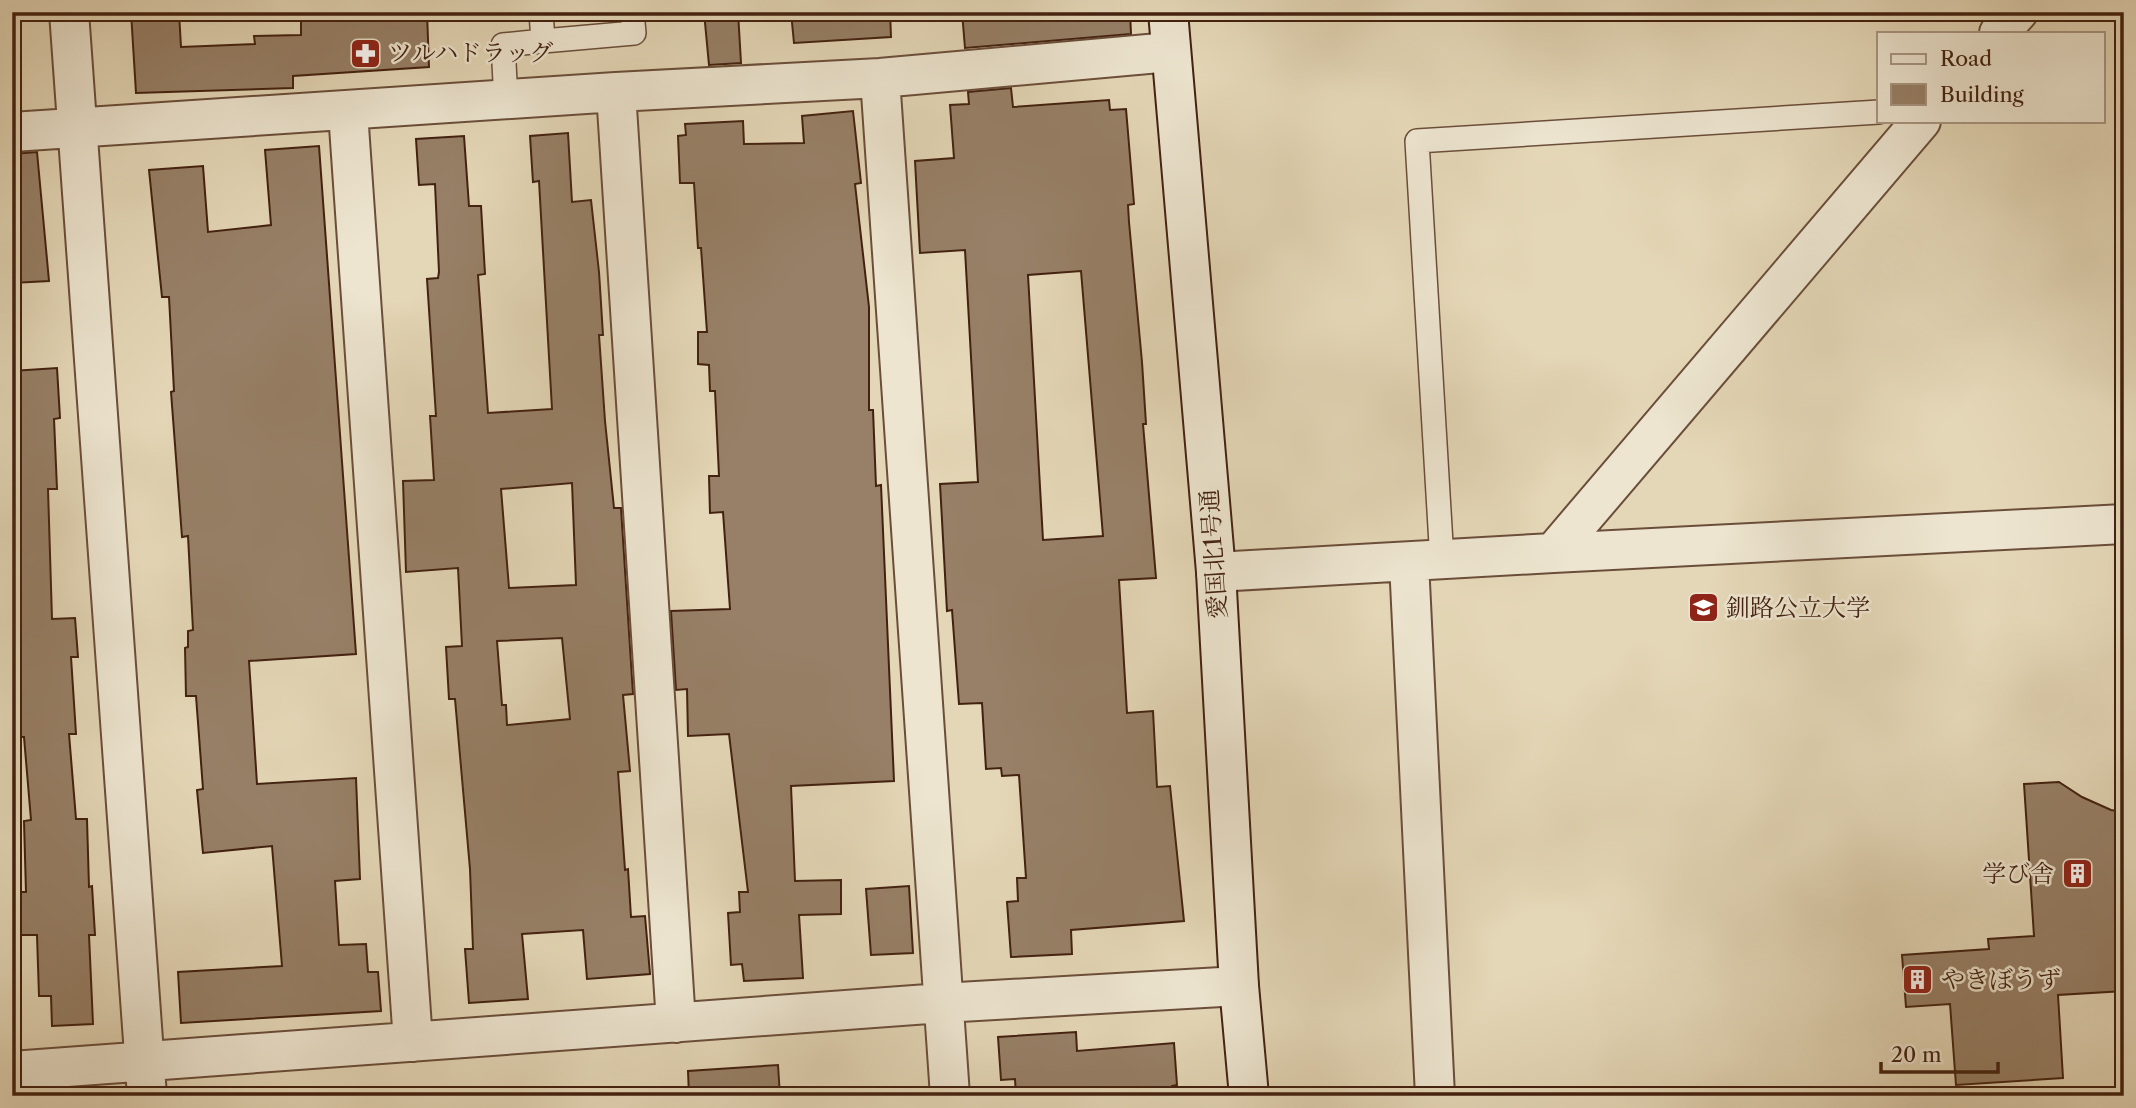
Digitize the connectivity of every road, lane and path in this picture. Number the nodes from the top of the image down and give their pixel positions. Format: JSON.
{"nodes":[{"id":1,"x":69,"y":12,"type":"edge"},
{"id":2,"x":541,"y":12,"type":"edge"},
{"id":3,"x":632,"y":12,"type":"edge"},
{"id":4,"x":1168,"y":12,"type":"edge"},
{"id":5,"x":2018,"y":12,"type":"edge"},
{"id":6,"x":2000,"y":32,"type":"edge"},
{"id":7,"x":543,"y":41,"type":"junction"},
{"id":8,"x":1170,"y":52,"type":"junction"},
{"id":9,"x":880,"y":78,"type":"junction"},
{"id":10,"x":616,"y":92,"type":"junction"},
{"id":11,"x":506,"y":100,"type":"junction"},
{"id":12,"x":348,"y":112,"type":"junction"},
{"id":13,"x":1877,"y":112,"type":"edge"},
{"id":14,"x":1920,"y":122,"type":"edge"},
{"id":15,"x":76,"y":128,"type":"junction"},
{"id":16,"x":12,"y":132,"type":"edge"},
{"id":17,"x":2124,"y":524,"type":"edge"},
{"id":18,"x":1553,"y":554,"type":"junction"},
{"id":19,"x":1425,"y":562,"type":"junction"},
{"id":20,"x":1216,"y":572,"type":"junction"},
{"id":21,"x":1239,"y":986,"type":"junction"},
{"id":22,"x":942,"y":1003,"type":"junction"},
{"id":23,"x":676,"y":1023,"type":"junction"},
{"id":24,"x":413,"y":1042,"type":"junction"},
{"id":25,"x":12,"y":1071,"type":"edge"},
{"id":26,"x":146,"y":1079,"type":"edge"},
{"id":27,"x":950,"y":1096,"type":"edge"},
{"id":28,"x":1249,"y":1096,"type":"edge"},
{"id":29,"x":1434,"y":1096,"type":"edge"}],
"edges":[{"from":1,"to":15,"type":"street"},
{"from":2,"to":7,"type":"lane"},
{"from":3,"to":7,"type":"lane"},
{"from":4,"to":8,"type":"street","name":"愛国北1号通"},
{"from":5,"to":6,"type":"street"},
{"from":7,"to":11,"type":"lane"},
{"from":8,"to":9,"type":"street"},
{"from":8,"to":20,"type":"street","name":"愛国北1号通"},
{"from":9,"to":10,"type":"street"},
{"from":9,"to":22,"type":"street"},
{"from":10,"to":11,"type":"street"},
{"from":10,"to":23,"type":"street"},
{"from":11,"to":12,"type":"street"},
{"from":12,"to":15,"type":"street"},
{"from":12,"to":24,"type":"street"},
{"from":13,"to":19,"type":"lane"},
{"from":14,"to":18,"type":"street"},
{"from":15,"to":16,"type":"street"},
{"from":15,"to":26,"type":"street"},
{"from":17,"to":18,"type":"street"},
{"from":18,"to":19,"type":"street"},
{"from":19,"to":20,"type":"street"},
{"from":19,"to":29,"type":"street"},
{"from":20,"to":21,"type":"street","name":"愛国北1号通"},
{"from":21,"to":22,"type":"street"},
{"from":21,"to":28,"type":"street","name":"愛国北1号通"},
{"from":22,"to":23,"type":"street"},
{"from":22,"to":27,"type":"street"},
{"from":23,"to":24,"type":"street"},
{"from":24,"to":26,"type":"street"},
{"from":25,"to":26,"type":"street"}]}
